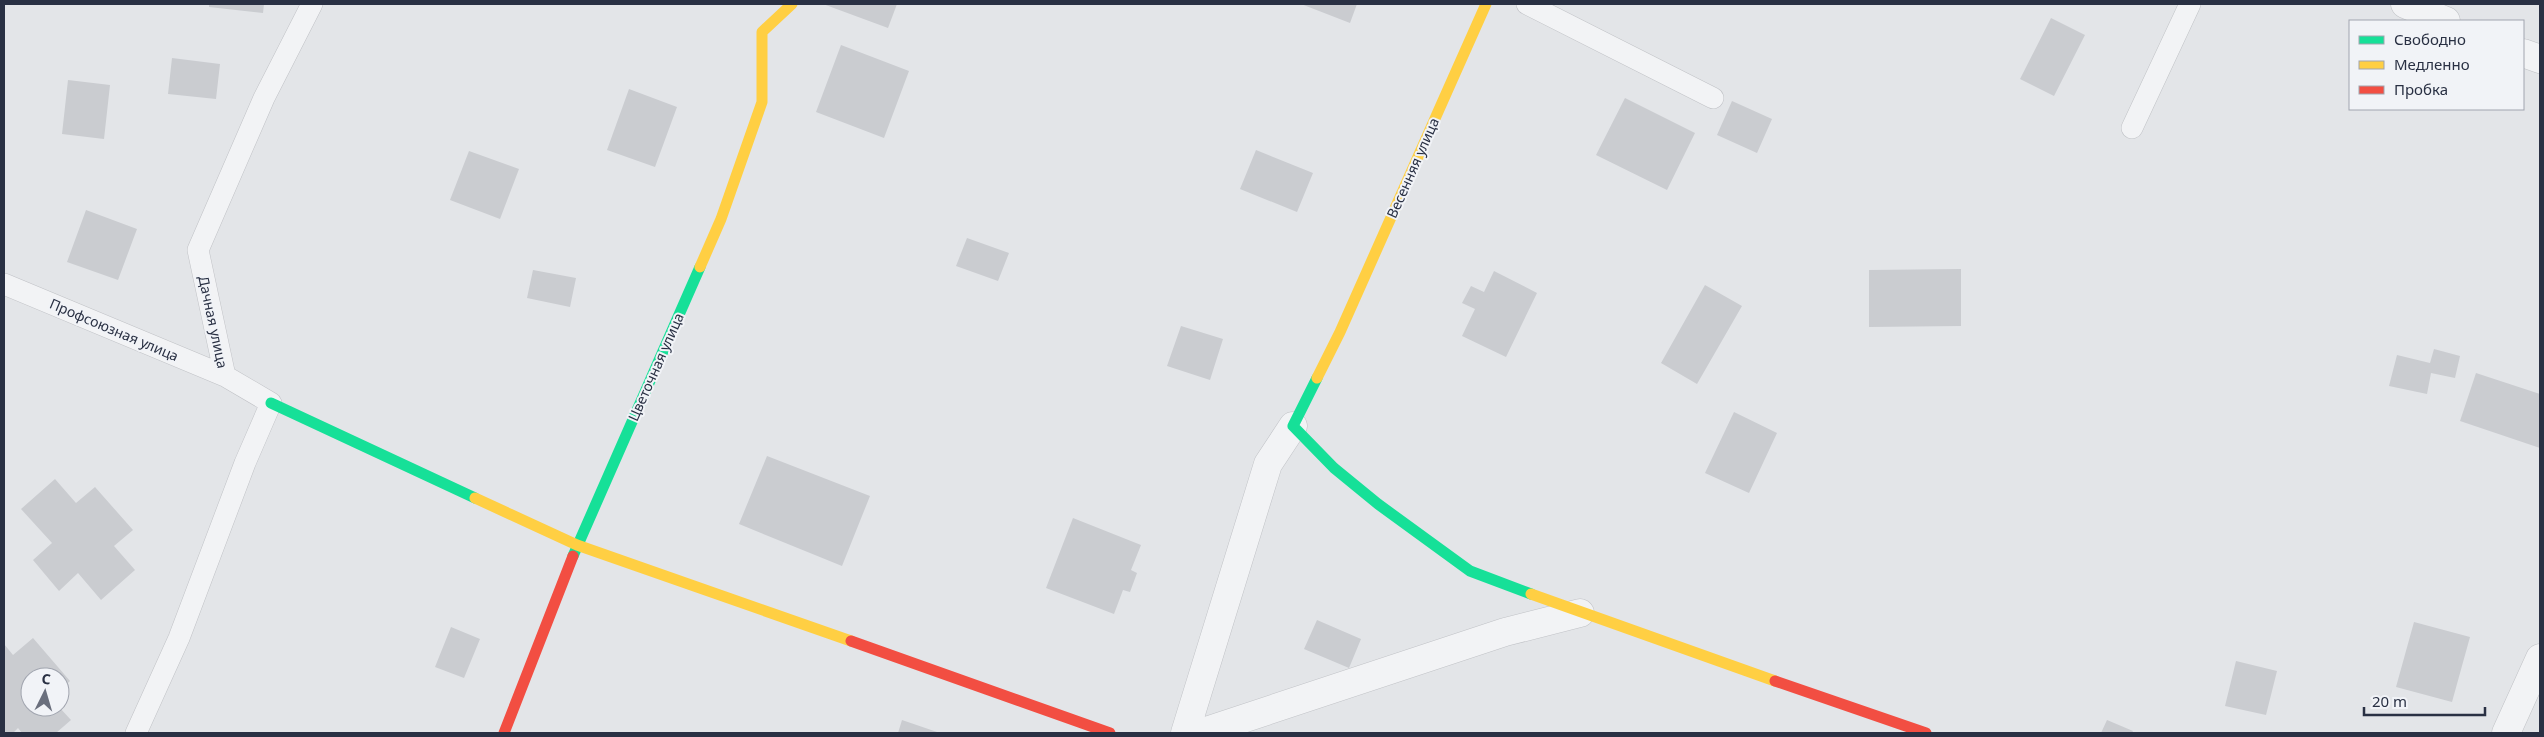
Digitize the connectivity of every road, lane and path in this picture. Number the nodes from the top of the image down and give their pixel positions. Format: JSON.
{"nodes":[{"id":1,"x":312,"y":4,"type":"edge"},
{"id":2,"x":792,"y":4,"type":"edge"},
{"id":3,"x":1486,"y":4,"type":"edge"},
{"id":4,"x":1527,"y":4,"type":"edge"},
{"id":5,"x":2190,"y":4,"type":"edge"},
{"id":6,"x":2404,"y":4,"type":"edge"},
{"id":7,"x":2444,"y":20,"type":"edge"},
{"id":8,"x":2524,"y":53,"type":"edge"},
{"id":9,"x":2540,"y":60,"type":"edge"},
{"id":10,"x":1713,"y":98,"type":"dead end"},
{"id":11,"x":2132,"y":128,"type":"dead end"},
{"id":12,"x":4,"y":284,"type":"edge"},
{"id":13,"x":225,"y":376,"type":"junction"},
{"id":14,"x":271,"y":403,"type":"junction"},
{"id":15,"x":1293,"y":426,"type":"junction"},
{"id":16,"x":577,"y":545,"type":"junction"},
{"id":17,"x":1580,"y":613,"type":"junction"},
{"id":18,"x":2540,"y":658,"type":"edge"},
{"id":19,"x":136,"y":733,"type":"edge"},
{"id":20,"x":504,"y":733,"type":"edge"},
{"id":21,"x":1110,"y":733,"type":"edge"},
{"id":22,"x":1185,"y":733,"type":"edge"},
{"id":23,"x":1200,"y":733,"type":"edge"},
{"id":24,"x":1926,"y":733,"type":"edge"},
{"id":25,"x":2506,"y":733,"type":"edge"}],
"edges":[{"from":1,"to":13,"type":"lane","name":"Дачная улица"},
{"from":2,"to":16,"type":"street","name":"Цветочная улица"},
{"from":3,"to":15,"type":"street","name":"Весенняя улица"},
{"from":4,"to":10,"type":"lane"},
{"from":5,"to":11,"type":"lane"},
{"from":6,"to":7,"type":"street"},
{"from":8,"to":9,"type":"street"},
{"from":12,"to":13,"type":"lane","name":"Профсоюзная улица"},
{"from":13,"to":14,"type":"lane","name":"Дачная улица"},
{"from":14,"to":16,"type":"street"},
{"from":14,"to":19,"type":"lane"},
{"from":15,"to":17,"type":"street"},
{"from":15,"to":22,"type":"street"},
{"from":16,"to":20,"type":"street","name":"Цветочная улица"},
{"from":16,"to":21,"type":"street"},
{"from":17,"to":23,"type":"street"},
{"from":17,"to":24,"type":"street"},
{"from":18,"to":25,"type":"street"}]}
